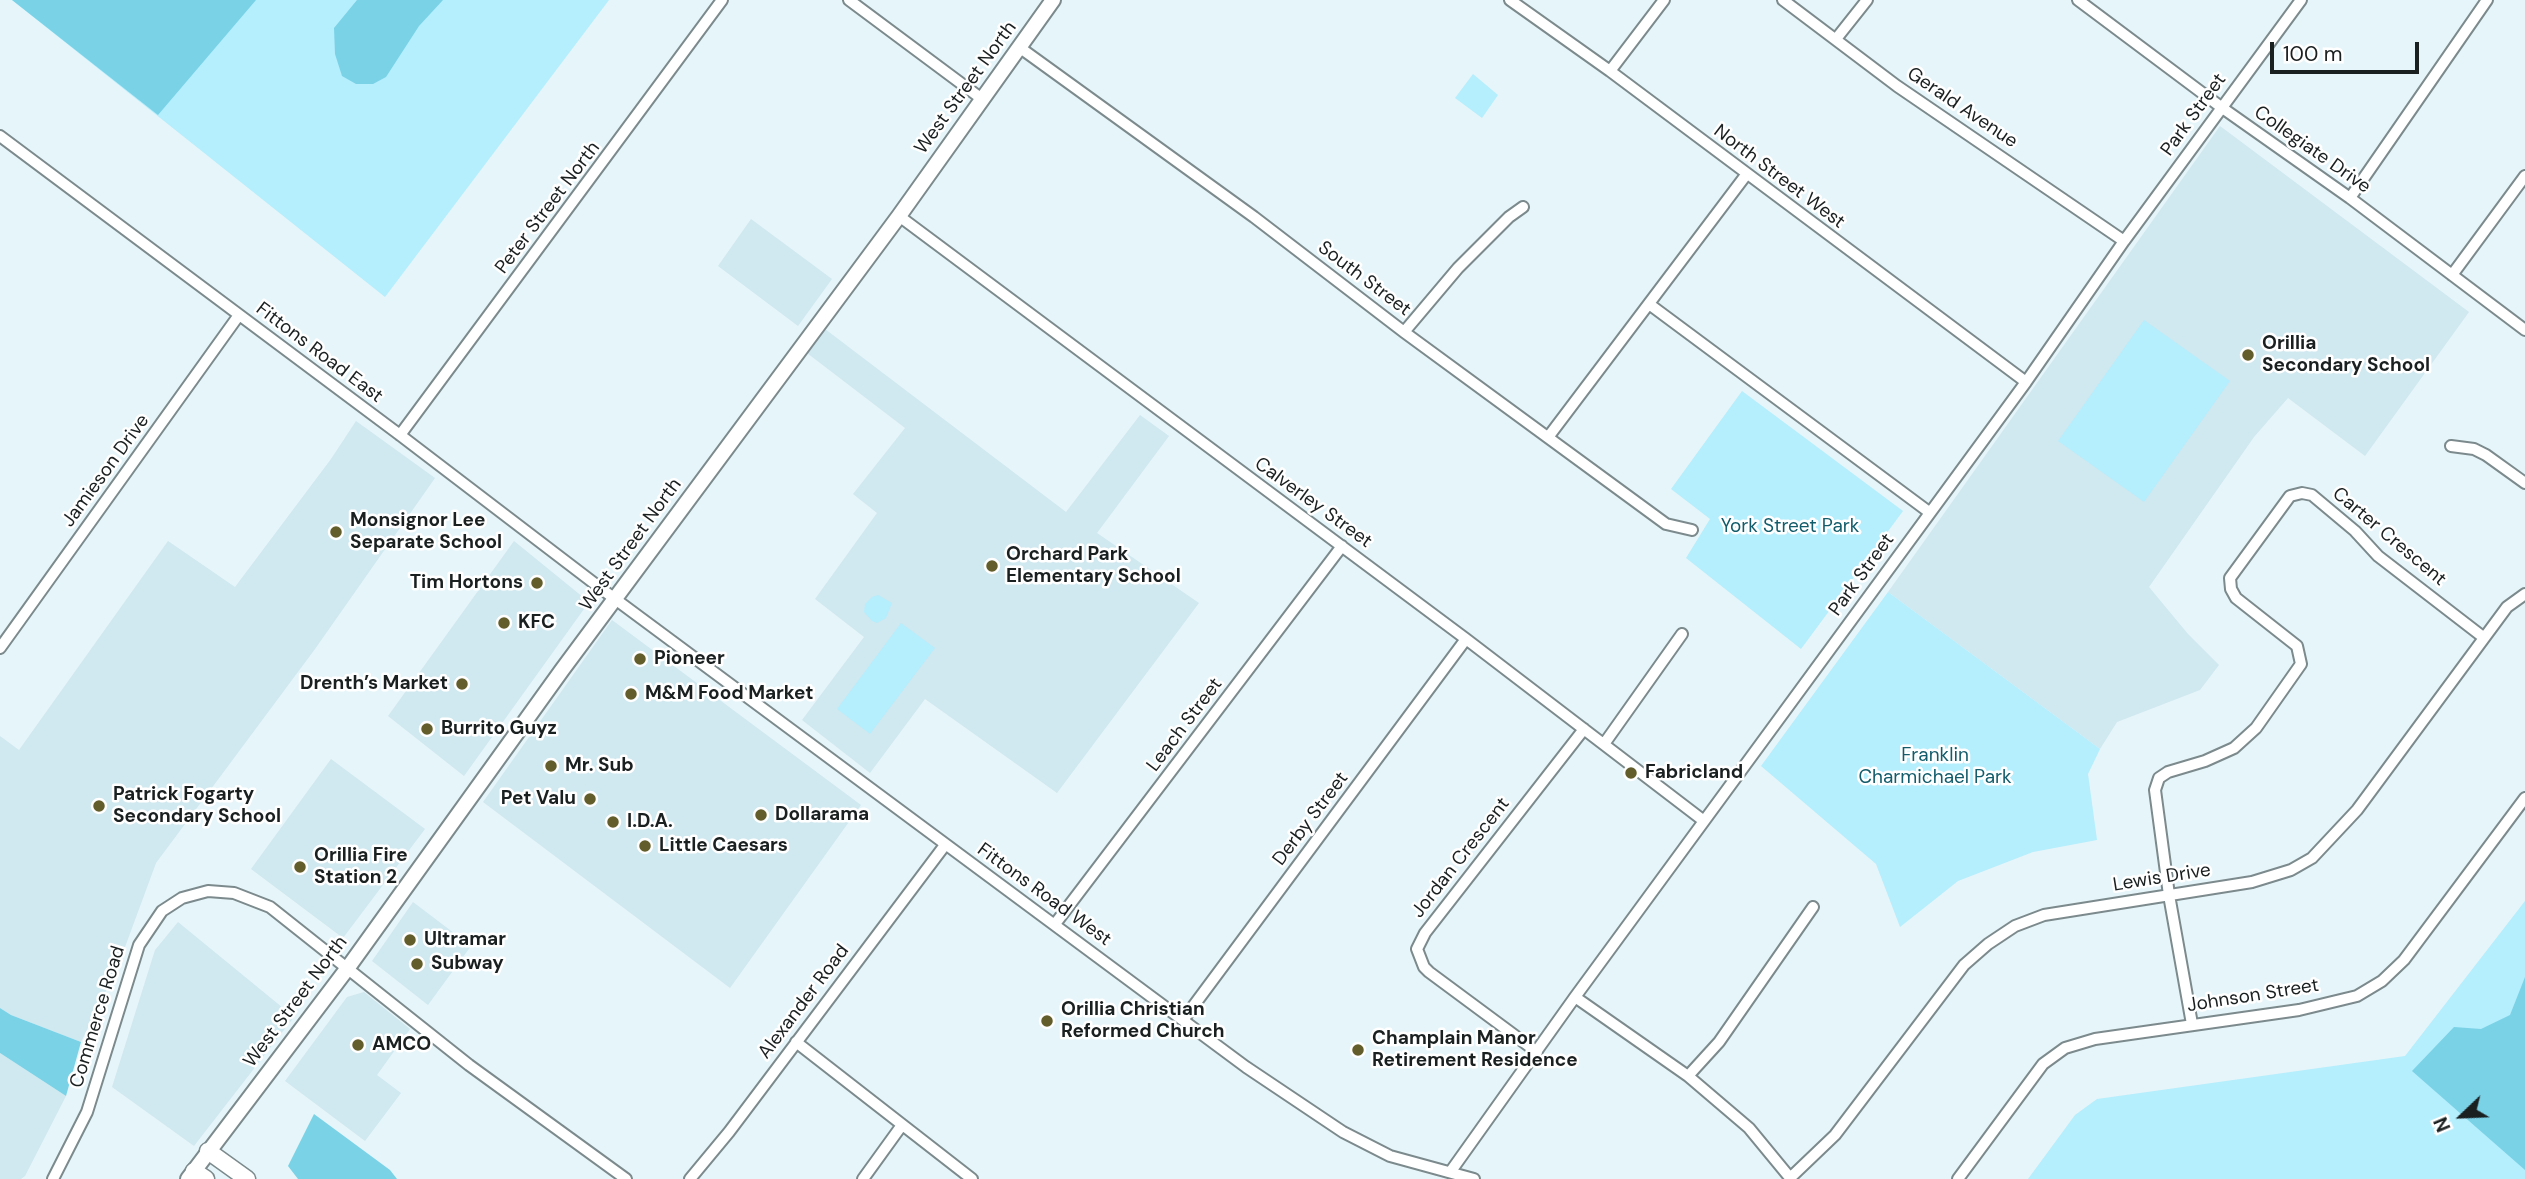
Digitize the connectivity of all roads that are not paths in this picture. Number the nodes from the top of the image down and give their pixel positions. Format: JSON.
{"nodes":[{"id":1,"x":722,"y":0,"type":"edge"},
{"id":2,"x":849,"y":0,"type":"edge"},
{"id":3,"x":1053,"y":0,"type":"edge"},
{"id":4,"x":1510,"y":0,"type":"edge"},
{"id":5,"x":1664,"y":0,"type":"edge"},
{"id":6,"x":1783,"y":0,"type":"edge"},
{"id":7,"x":1867,"y":0,"type":"edge"},
{"id":8,"x":2078,"y":0,"type":"edge"},
{"id":9,"x":2301,"y":0,"type":"edge"},
{"id":10,"x":2487,"y":0,"type":"edge"},
{"id":11,"x":1836,"y":39,"type":"junction"},
{"id":12,"x":1019,"y":47,"type":"junction"},
{"id":13,"x":1610,"y":71,"type":"junction"},
{"id":14,"x":982,"y":99,"type":"junction"},
{"id":15,"x":2221,"y":107,"type":"junction"},
{"id":16,"x":0,"y":136,"type":"edge"},
{"id":17,"x":1746,"y":175,"type":"junction"},
{"id":18,"x":2525,"y":176,"type":"edge"},
{"id":19,"x":2350,"y":198,"type":"junction"},
{"id":20,"x":1523,"y":207,"type":"dead end"},
{"id":21,"x":899,"y":216,"type":"junction"},
{"id":22,"x":2124,"y":241,"type":"junction"},
{"id":23,"x":2452,"y":275,"type":"junction"},
{"id":24,"x":1649,"y":304,"type":"junction"},
{"id":25,"x":240,"y":315,"type":"junction"},
{"id":26,"x":2525,"y":330,"type":"edge"},
{"id":27,"x":1405,"y":332,"type":"junction"},
{"id":28,"x":2026,"y":382,"type":"junction"},
{"id":29,"x":400,"y":435,"type":"junction"},
{"id":30,"x":1549,"y":436,"type":"junction"},
{"id":31,"x":2451,"y":446,"type":"dead end"},
{"id":32,"x":2525,"y":483,"type":"edge"},
{"id":33,"x":1929,"y":512,"type":"junction"},
{"id":34,"x":1692,"y":530,"type":"dead end"},
{"id":35,"x":1342,"y":546,"type":"junction"},
{"id":36,"x":2525,"y":594,"type":"edge"},
{"id":37,"x":615,"y":599,"type":"junction"},
{"id":38,"x":1682,"y":634,"type":"dead end"},
{"id":39,"x":2483,"y":637,"type":"junction"},
{"id":40,"x":1466,"y":639,"type":"junction"},
{"id":41,"x":0,"y":648,"type":"edge"},
{"id":42,"x":1584,"y":729,"type":"junction"},
{"id":43,"x":1604,"y":744,"type":"junction"},
{"id":44,"x":2525,"y":798,"type":"edge"},
{"id":45,"x":1704,"y":821,"type":"junction"},
{"id":46,"x":945,"y":845,"type":"junction"},
{"id":47,"x":2169,"y":895,"type":"junction"},
{"id":48,"x":1813,"y":907,"type":"dead end"},
{"id":49,"x":1055,"y":924,"type":"junction"},
{"id":50,"x":347,"y":969,"type":"junction"},
{"id":51,"x":1576,"y":997,"type":"junction"},
{"id":52,"x":1183,"y":1020,"type":"junction"},
{"id":53,"x":2192,"y":1024,"type":"junction"},
{"id":54,"x":796,"y":1042,"type":"junction"},
{"id":55,"x":1537,"y":1052,"type":"junction"},
{"id":56,"x":1688,"y":1076,"type":"junction"},
{"id":57,"x":902,"y":1125,"type":"junction"},
{"id":58,"x":208,"y":1151,"type":"junction"},
{"id":59,"x":1451,"y":1171,"type":"junction"},
{"id":60,"x":196,"y":1176,"type":"edge"},
{"id":61,"x":968,"y":1178,"type":"edge"},
{"id":62,"x":1790,"y":1178,"type":"edge"},
{"id":63,"x":53,"y":1179,"type":"edge"},
{"id":64,"x":247,"y":1179,"type":"edge"},
{"id":65,"x":626,"y":1179,"type":"edge"},
{"id":66,"x":690,"y":1179,"type":"edge"},
{"id":67,"x":863,"y":1179,"type":"edge"},
{"id":68,"x":1474,"y":1179,"type":"edge"},
{"id":69,"x":1958,"y":1179,"type":"edge"}],
"edges":[{"from":1,"to":29,"type":"street","name":"Peter Street North"},
{"from":2,"to":14,"type":"street"},
{"from":3,"to":12,"type":"main road","name":"West Street North"},
{"from":4,"to":13,"type":"street","name":"North Street West"},
{"from":5,"to":13,"type":"street"},
{"from":6,"to":11,"type":"street","name":"Gerald Avenue"},
{"from":7,"to":11,"type":"street"},
{"from":8,"to":15,"type":"street","name":"Collegiate Drive"},
{"from":9,"to":15,"type":"street","name":"Park Street"},
{"from":10,"to":19,"type":"street"},
{"from":11,"to":22,"type":"street","name":"Gerald Avenue"},
{"from":12,"to":14,"type":"main road","name":"West Street North"},
{"from":12,"to":27,"type":"street","name":"South Street"},
{"from":13,"to":17,"type":"street","name":"North Street West"},
{"from":14,"to":21,"type":"main road","name":"West Street North"},
{"from":15,"to":19,"type":"street","name":"Collegiate Drive"},
{"from":15,"to":22,"type":"street","name":"Park Street"},
{"from":16,"to":25,"type":"street","name":"Fittons Road East"},
{"from":17,"to":24,"type":"street"},
{"from":17,"to":28,"type":"street","name":"North Street West"},
{"from":18,"to":23,"type":"street"},
{"from":19,"to":23,"type":"street","name":"Collegiate Drive"},
{"from":20,"to":27,"type":"street"},
{"from":21,"to":35,"type":"street","name":"Calverley Street"},
{"from":21,"to":37,"type":"main road","name":"West Street North"},
{"from":22,"to":28,"type":"street","name":"Park Street"},
{"from":23,"to":26,"type":"street","name":"Collegiate Drive"},
{"from":24,"to":30,"type":"street"},
{"from":24,"to":33,"type":"street"},
{"from":25,"to":29,"type":"street","name":"Fittons Road East"},
{"from":25,"to":41,"type":"street","name":"Jamieson Drive"},
{"from":27,"to":30,"type":"street","name":"South Street"},
{"from":28,"to":33,"type":"street","name":"Park Street"},
{"from":29,"to":37,"type":"street","name":"Fittons Road East"},
{"from":30,"to":34,"type":"street","name":"South Street"},
{"from":31,"to":32,"type":"street"},
{"from":33,"to":45,"type":"street","name":"Park Street"},
{"from":35,"to":40,"type":"street","name":"Calverley Street"},
{"from":35,"to":49,"type":"street","name":"Leach Street"},
{"from":36,"to":39,"type":"street","name":"Lewis Drive"},
{"from":37,"to":46,"type":"street","name":"Fittons Road West"},
{"from":37,"to":50,"type":"main road","name":"West Street North"},
{"from":38,"to":43,"type":"street"},
{"from":39,"to":47,"type":"street","name":"Lewis Drive"},
{"from":39,"to":47,"type":"street","name":"Carter Crescent"},
{"from":40,"to":42,"type":"street","name":"Calverley Street"},
{"from":40,"to":52,"type":"street","name":"Derby Street"},
{"from":42,"to":43,"type":"street","name":"Calverley Street"},
{"from":42,"to":55,"type":"street","name":"Jordan Crescent"},
{"from":43,"to":45,"type":"street","name":"Calverley Street"},
{"from":44,"to":53,"type":"street","name":"Johnson Street"},
{"from":45,"to":51,"type":"street","name":"Park Street"},
{"from":46,"to":49,"type":"street","name":"Fittons Road West"},
{"from":46,"to":54,"type":"street","name":"Alexander Road"},
{"from":47,"to":53,"type":"street","name":"Carter Crescent"},
{"from":47,"to":62,"type":"street","name":"Lewis Drive"},
{"from":48,"to":56,"type":"street"},
{"from":49,"to":52,"type":"street","name":"Fittons Road West"},
{"from":50,"to":58,"type":"main road","name":"West Street North"},
{"from":50,"to":63,"type":"street","name":"Commerce Road"},
{"from":50,"to":65,"type":"street","name":"Commerce Road"},
{"from":51,"to":55,"type":"street","name":"Park Street"},
{"from":51,"to":56,"type":"street"},
{"from":52,"to":59,"type":"street","name":"Fittons Road West"},
{"from":53,"to":69,"type":"street","name":"Johnson Street"},
{"from":54,"to":57,"type":"street"},
{"from":54,"to":66,"type":"street","name":"Alexander Road"},
{"from":55,"to":59,"type":"street","name":"Park Street"},
{"from":56,"to":62,"type":"street"},
{"from":57,"to":61,"type":"street"},
{"from":57,"to":67,"type":"street"},
{"from":58,"to":60,"type":"main road","name":"West Street North"},
{"from":58,"to":64,"type":"highway"},
{"from":59,"to":68,"type":"street","name":"Fittons Road West"}]}
